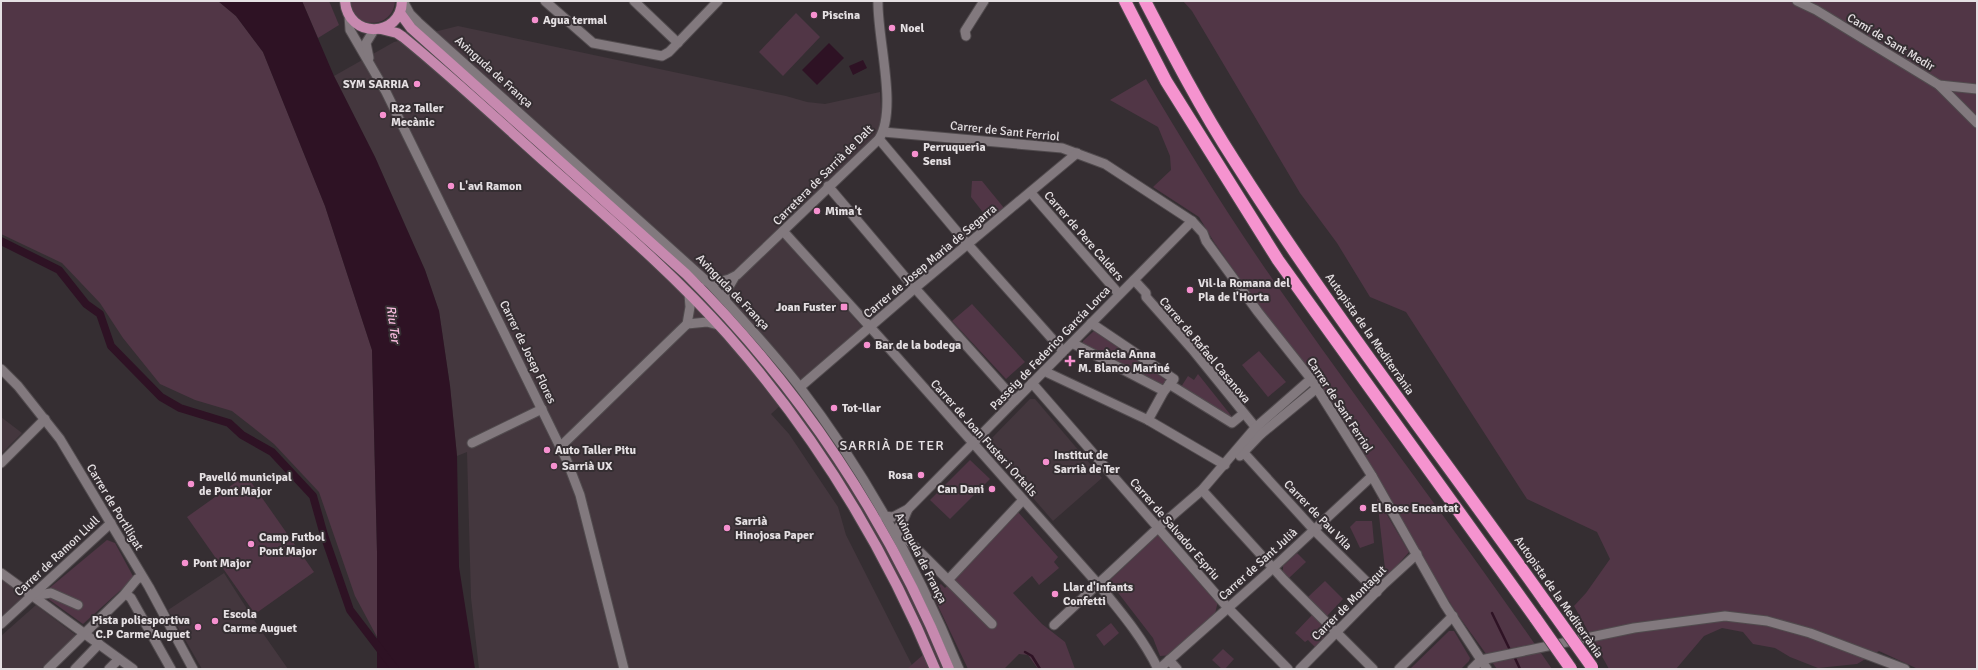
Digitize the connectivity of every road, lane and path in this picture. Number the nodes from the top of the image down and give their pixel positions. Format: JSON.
{"nodes":[{"id":1,"x":345,"y":1,"type":"edge"},
{"id":2,"x":403,"y":1,"type":"edge"},
{"id":3,"x":545,"y":1,"type":"edge"},
{"id":4,"x":634,"y":1,"type":"edge"},
{"id":5,"x":718,"y":1,"type":"edge"},
{"id":6,"x":878,"y":1,"type":"edge"},
{"id":7,"x":984,"y":1,"type":"edge"},
{"id":8,"x":1124,"y":1,"type":"edge"},
{"id":9,"x":1145,"y":1,"type":"edge"},
{"id":10,"x":1797,"y":1,"type":"edge"},
{"id":11,"x":400,"y":13,"type":"junction"},
{"id":12,"x":349,"y":15,"type":"junction"},
{"id":13,"x":377,"y":29,"type":"junction"},
{"id":14,"x":966,"y":36,"type":"dead end"},
{"id":15,"x":678,"y":43,"type":"junction"},
{"id":16,"x":370,"y":62,"type":"junction"},
{"id":17,"x":1939,"y":85,"type":"junction"},
{"id":18,"x":1977,"y":89,"type":"edge"},
{"id":19,"x":1977,"y":123,"type":"edge"},
{"id":20,"x":881,"y":136,"type":"junction"},
{"id":21,"x":1077,"y":153,"type":"junction"},
{"id":22,"x":828,"y":186,"type":"junction"},
{"id":23,"x":1031,"y":193,"type":"junction"},
{"id":24,"x":1192,"y":221,"type":"junction"},
{"id":25,"x":783,"y":231,"type":"junction"},
{"id":26,"x":968,"y":244,"type":"junction"},
{"id":27,"x":736,"y":276,"type":"junction"},
{"id":28,"x":706,"y":280,"type":"junction"},
{"id":29,"x":1134,"y":280,"type":"junction"},
{"id":30,"x":915,"y":288,"type":"junction"},
{"id":31,"x":689,"y":294,"type":"junction"},
{"id":32,"x":1119,"y":294,"type":"junction"},
{"id":33,"x":725,"y":300,"type":"junction"},
{"id":34,"x":1091,"y":323,"type":"junction"},
{"id":35,"x":687,"y":324,"type":"junction"},
{"id":36,"x":718,"y":325,"type":"junction"},
{"id":37,"x":870,"y":327,"type":"junction"},
{"id":38,"x":1072,"y":343,"type":"junction"},
{"id":39,"x":1063,"y":352,"type":"junction"},
{"id":40,"x":1,"y":369,"type":"edge"},
{"id":41,"x":1044,"y":371,"type":"junction"},
{"id":42,"x":1311,"y":380,"type":"junction"},
{"id":43,"x":1032,"y":384,"type":"junction"},
{"id":44,"x":800,"y":387,"type":"junction"},
{"id":45,"x":1167,"y":387,"type":"junction"},
{"id":46,"x":1317,"y":388,"type":"junction"},
{"id":47,"x":1015,"y":400,"type":"junction"},
{"id":48,"x":542,"y":409,"type":"junction"},
{"id":49,"x":1243,"y":414,"type":"junction"},
{"id":50,"x":45,"y":419,"type":"junction"},
{"id":51,"x":1148,"y":420,"type":"junction"},
{"id":52,"x":1258,"y":431,"type":"junction"},
{"id":53,"x":472,"y":443,"type":"dead end"},
{"id":54,"x":972,"y":444,"type":"junction"},
{"id":55,"x":561,"y":446,"type":"junction"},
{"id":56,"x":1244,"y":453,"type":"junction"},
{"id":57,"x":1,"y":463,"type":"edge"},
{"id":58,"x":1225,"y":465,"type":"junction"},
{"id":59,"x":1372,"y":476,"type":"junction"},
{"id":60,"x":1202,"y":490,"type":"junction"},
{"id":61,"x":1023,"y":500,"type":"junction"},
{"id":62,"x":908,"y":510,"type":"junction"},
{"id":63,"x":884,"y":516,"type":"junction"},
{"id":64,"x":110,"y":523,"type":"junction"},
{"id":65,"x":1159,"y":527,"type":"junction"},
{"id":66,"x":1314,"y":530,"type":"junction"},
{"id":67,"x":894,"y":532,"type":"junction"},
{"id":68,"x":1417,"y":554,"type":"junction"},
{"id":69,"x":1273,"y":568,"type":"junction"},
{"id":70,"x":1,"y":573,"type":"edge"},
{"id":71,"x":142,"y":577,"type":"junction"},
{"id":72,"x":948,"y":580,"type":"junction"},
{"id":73,"x":1098,"y":584,"type":"junction"},
{"id":74,"x":1377,"y":592,"type":"junction"},
{"id":75,"x":126,"y":594,"type":"junction"},
{"id":76,"x":32,"y":596,"type":"junction"},
{"id":77,"x":78,"y":605,"type":"dead end"},
{"id":78,"x":1228,"y":608,"type":"junction"},
{"id":79,"x":1453,"y":616,"type":"junction"},
{"id":80,"x":1,"y":624,"type":"edge"},
{"id":81,"x":992,"y":624,"type":"dead end"},
{"id":82,"x":1054,"y":625,"type":"dead end"},
{"id":83,"x":85,"y":633,"type":"junction"},
{"id":84,"x":1336,"y":634,"type":"junction"},
{"id":85,"x":99,"y":644,"type":"junction"},
{"id":86,"x":119,"y":659,"type":"junction"},
{"id":87,"x":1169,"y":660,"type":"junction"},
{"id":88,"x":1481,"y":660,"type":"junction"},
{"id":89,"x":1592,"y":668,"type":"edge"},
{"id":90,"x":48,"y":669,"type":"edge"},
{"id":91,"x":75,"y":669,"type":"edge"},
{"id":92,"x":109,"y":669,"type":"edge"},
{"id":93,"x":133,"y":669,"type":"edge"},
{"id":94,"x":171,"y":669,"type":"edge"},
{"id":95,"x":193,"y":669,"type":"edge"},
{"id":96,"x":624,"y":669,"type":"edge"},
{"id":97,"x":935,"y":669,"type":"edge"},
{"id":98,"x":950,"y":669,"type":"edge"},
{"id":99,"x":959,"y":669,"type":"edge"},
{"id":100,"x":1159,"y":669,"type":"edge"},
{"id":101,"x":1177,"y":669,"type":"edge"},
{"id":102,"x":1288,"y":669,"type":"edge"},
{"id":103,"x":1300,"y":669,"type":"edge"},
{"id":104,"x":1373,"y":669,"type":"edge"},
{"id":105,"x":1399,"y":669,"type":"edge"},
{"id":106,"x":1472,"y":669,"type":"edge"},
{"id":107,"x":1487,"y":669,"type":"edge"},
{"id":108,"x":1571,"y":669,"type":"edge"},
{"id":109,"x":1905,"y":669,"type":"edge"}],
"edges":[{"from":1,"to":12,"type":"main road"},
{"from":2,"to":11,"type":"main road"},
{"from":2,"to":28,"type":"street","name":"Avinguda de França"},
{"from":3,"to":15,"type":"street"},
{"from":4,"to":15,"type":"street"},
{"from":5,"to":15,"type":"street"},
{"from":6,"to":20,"type":"street","name":"Carretera de Sarrià de Dalt"},
{"from":7,"to":14,"type":"street"},
{"from":8,"to":108,"type":"highway","bridge":true},
{"from":9,"to":89,"type":"highway","name":"Autopista de la Mediterrània","bridge":true},
{"from":10,"to":17,"type":"street","name":"Camí de Sant Medir"},
{"from":11,"to":13,"type":"main road"},
{"from":11,"to":98,"type":"main road","name":"Avinguda de França"},
{"from":12,"to":13,"type":"main road"},
{"from":12,"to":16,"type":"street","name":"Carrer de Josep Flores"},
{"from":13,"to":16,"type":"street","name":"Carrer de Josep Flores"},
{"from":13,"to":31,"type":"main road"},
{"from":16,"to":48,"type":"street","name":"Carrer de Josep Flores"},
{"from":17,"to":18,"type":"street","name":"Camí de Sant Medir"},
{"from":17,"to":19,"type":"street"},
{"from":20,"to":21,"type":"street","name":"Carrer de Sant Ferriol"},
{"from":20,"to":22,"type":"street","name":"Carretera de Sarrià de Dalt"},
{"from":20,"to":26,"type":"street"},
{"from":21,"to":23,"type":"street","name":"Carrer de Josep Maria de Segarra"},
{"from":21,"to":24,"type":"street","name":"Carrer de Sant Ferriol"},
{"from":22,"to":25,"type":"street","name":"Carretera de Sarrià de Dalt"},
{"from":22,"to":30,"type":"street"},
{"from":23,"to":26,"type":"street","name":"Carrer de Josep Maria de Segarra"},
{"from":23,"to":32,"type":"street","name":"Carrer de Pere Calders"},
{"from":24,"to":29,"type":"street","name":"Passeig de Federico García Lorca"},
{"from":24,"to":42,"type":"street","name":"Carrer de Sant Ferriol"},
{"from":25,"to":27,"type":"street","name":"Carretera de Sarrià de Dalt"},
{"from":25,"to":37,"type":"street","name":"Carrer de Joan Fuster i Ortells"},
{"from":26,"to":30,"type":"street","name":"Carrer de Josep Maria de Segarra"},
{"from":26,"to":39,"type":"street"},
{"from":27,"to":28,"type":"street","name":"Carretera de Sarrià de Dalt"},
{"from":27,"to":33,"type":"street","name":"Carretera de Sarrià de Dalt"},
{"from":28,"to":33,"type":"street","name":"Avinguda de França"},
{"from":29,"to":32,"type":"street","name":"Passeig de Federico García Lorca"},
{"from":29,"to":49,"type":"street","name":"Carrer de Rafael Casanova"},
{"from":30,"to":37,"type":"street","name":"Carrer de Josep Maria de Segarra"},
{"from":30,"to":47,"type":"street"},
{"from":31,"to":35,"type":"street"},
{"from":31,"to":36,"type":"main road"},
{"from":32,"to":34,"type":"street","name":"Passeig de Federico García Lorca"},
{"from":33,"to":44,"type":"street","name":"Avinguda de França"},
{"from":34,"to":38,"type":"street","name":"Passeig de Federico García Lorca"},
{"from":34,"to":45,"type":"street"},
{"from":35,"to":36,"type":"street"},
{"from":35,"to":55,"type":"street"},
{"from":36,"to":97,"type":"main road"},
{"from":37,"to":44,"type":"street","name":"Carrer de Josep Maria de Segarra"},
{"from":37,"to":54,"type":"street","name":"Carrer de Joan Fuster i Ortells"},
{"from":38,"to":39,"type":"street","name":"Passeig de Federico García Lorca"},
{"from":38,"to":45,"type":"street"},
{"from":39,"to":41,"type":"street","name":"Passeig de Federico García Lorca"},
{"from":40,"to":50,"type":"street","name":"Carrer de Portlligat"},
{"from":41,"to":43,"type":"street","name":"Passeig de Federico García Lorca"},
{"from":41,"to":51,"type":"street"},
{"from":42,"to":46,"type":"street","name":"Carrer de Sant Ferriol"},
{"from":42,"to":52,"type":"street"},
{"from":43,"to":47,"type":"street","name":"Passeig de Federico García Lorca"},
{"from":43,"to":65,"type":"street","name":"Carrer de Salvador Espriu"},
{"from":44,"to":63,"type":"street","name":"Avinguda de França"},
{"from":45,"to":49,"type":"street"},
{"from":45,"to":51,"type":"street"},
{"from":46,"to":52,"type":"street"},
{"from":46,"to":59,"type":"street","name":"Carrer de Sant Ferriol"},
{"from":47,"to":54,"type":"street","name":"Passeig de Federico García Lorca"},
{"from":48,"to":53,"type":"street"},
{"from":48,"to":55,"type":"street","name":"Carrer de Josep Flores"},
{"from":49,"to":52,"type":"street","name":"Carrer de Rafael Casanova"},
{"from":50,"to":57,"type":"street"},
{"from":50,"to":64,"type":"street","name":"Carrer de Portlligat"},
{"from":51,"to":58,"type":"street"},
{"from":52,"to":56,"type":"street"},
{"from":52,"to":58,"type":"street"},
{"from":54,"to":61,"type":"street","name":"Carrer de Joan Fuster i Ortells"},
{"from":54,"to":62,"type":"street","name":"Passeig de Federico García Lorca"},
{"from":55,"to":96,"type":"street","name":"Carrer de Josep Flores"},
{"from":56,"to":58,"type":"street"},
{"from":56,"to":66,"type":"street","name":"Carrer de Pau Vila"},
{"from":58,"to":60,"type":"street"},
{"from":59,"to":66,"type":"street","name":"Carrer de Sant Julià"},
{"from":59,"to":68,"type":"street","name":"Carrer de Sant Ferriol"},
{"from":60,"to":65,"type":"street"},
{"from":60,"to":69,"type":"street"},
{"from":61,"to":72,"type":"street"},
{"from":61,"to":73,"type":"street","name":"Carrer de Joan Fuster i Ortells"},
{"from":62,"to":63,"type":"street","name":"Passeig de Federico García Lorca"},
{"from":62,"to":67,"type":"street","name":"Passeig de Federico García Lorca"},
{"from":63,"to":67,"type":"street","name":"Avinguda de França"},
{"from":64,"to":71,"type":"street","name":"Carrer de Portlligat"},
{"from":64,"to":76,"type":"street","name":"Carrer de Ramon Llull"},
{"from":65,"to":73,"type":"street"},
{"from":65,"to":78,"type":"street","name":"Carrer de Salvador Espriu"},
{"from":66,"to":69,"type":"street","name":"Carrer de Sant Julià"},
{"from":66,"to":74,"type":"street","name":"Carrer de Pau Vila"},
{"from":67,"to":72,"type":"street"},
{"from":67,"to":99,"type":"street","name":"Avinguda de França"},
{"from":68,"to":74,"type":"street","name":"Carrer de Montagut"},
{"from":68,"to":79,"type":"street","name":"Carrer de Sant Ferriol"},
{"from":69,"to":78,"type":"street","name":"Carrer de Sant Julià"},
{"from":69,"to":84,"type":"street"},
{"from":70,"to":76,"type":"street"},
{"from":71,"to":75,"type":"street"},
{"from":71,"to":95,"type":"street","name":"Carrer de Portlligat"},
{"from":72,"to":81,"type":"street"},
{"from":73,"to":82,"type":"street"},
{"from":73,"to":100,"type":"street","name":"Carrer de Joan Fuster i Ortells"},
{"from":74,"to":84,"type":"street","name":"Carrer de Montagut"},
{"from":75,"to":83,"type":"street"},
{"from":75,"to":94,"type":"street"},
{"from":76,"to":77,"type":"street"},
{"from":76,"to":80,"type":"street","name":"Carrer de Ramon Llull"},
{"from":76,"to":83,"type":"street"},
{"from":78,"to":87,"type":"street","name":"Carrer de Sant Julià"},
{"from":78,"to":102,"type":"street","name":"Carrer de Salvador Espriu"},
{"from":79,"to":88,"type":"street","name":"Carrer de Sant Ferriol"},
{"from":79,"to":105,"type":"street"},
{"from":83,"to":85,"type":"street"},
{"from":83,"to":90,"type":"street"},
{"from":84,"to":103,"type":"street","name":"Carrer de Montagut"},
{"from":84,"to":104,"type":"street"},
{"from":85,"to":86,"type":"street"},
{"from":85,"to":91,"type":"street"},
{"from":86,"to":92,"type":"street"},
{"from":86,"to":93,"type":"street"},
{"from":87,"to":100,"type":"street","name":"Carrer de Sant Julià"},
{"from":87,"to":101,"type":"street"},
{"from":88,"to":106,"type":"street"},
{"from":88,"to":107,"type":"street","name":"Carrer de Sant Ferriol"},
{"from":88,"to":109,"type":"street"}]}
